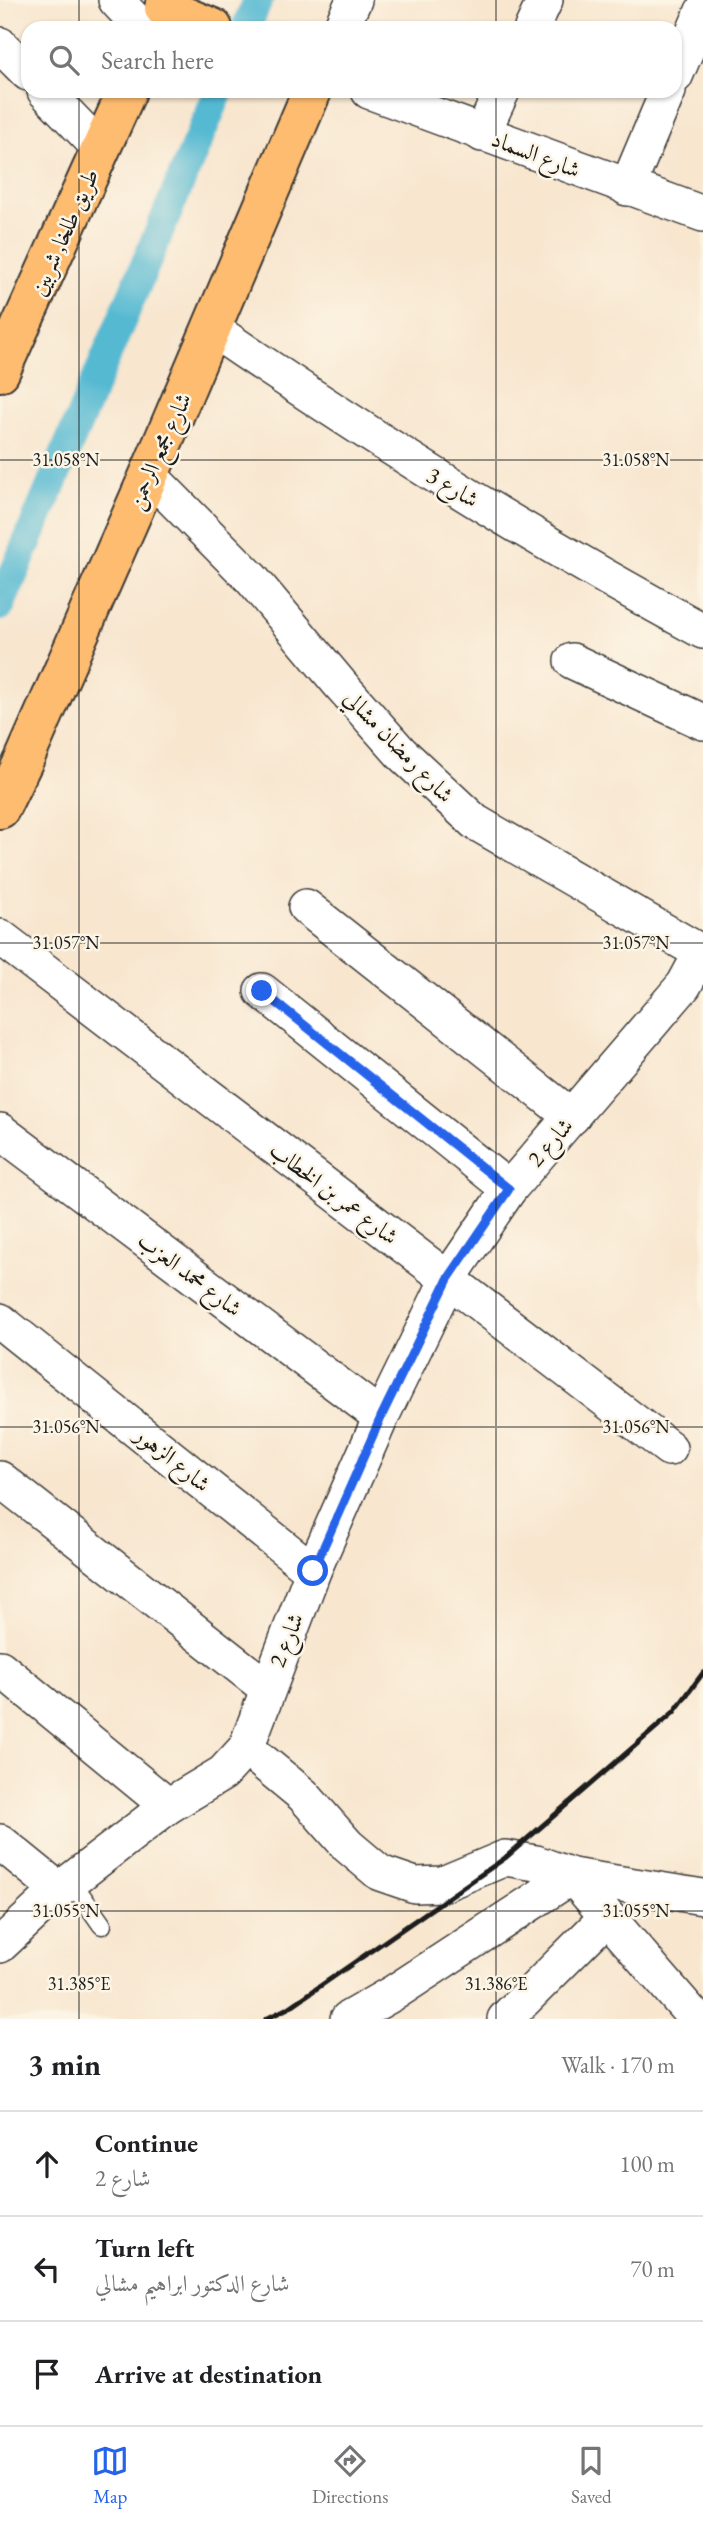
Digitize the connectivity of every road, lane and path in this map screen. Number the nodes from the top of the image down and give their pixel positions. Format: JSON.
{"nodes":[{"id":1,"x":116,"y":0,"type":"edge"},
{"id":2,"x":354,"y":0,"type":"edge"},
{"id":3,"x":545,"y":0,"type":"edge"},
{"id":4,"x":703,"y":11,"type":"edge"},
{"id":5,"x":157,"y":16,"type":"edge"},
{"id":6,"x":182,"y":21,"type":"edge"},
{"id":7,"x":344,"y":21,"type":"edge"},
{"id":8,"x":535,"y":21,"type":"edge"},
{"id":9,"x":0,"y":45,"type":"edge"},
{"id":10,"x":682,"y":60,"type":"edge"},
{"id":11,"x":21,"y":67,"type":"edge"},
{"id":12,"x":52,"y":98,"type":"edge"},
{"id":13,"x":124,"y":98,"type":"edge"},
{"id":14,"x":309,"y":98,"type":"edge"},
{"id":15,"x":387,"y":98,"type":"edge"},
{"id":16,"x":499,"y":98,"type":"edge"},
{"id":17,"x":665,"y":98,"type":"edge"},
{"id":18,"x":482,"y":134,"type":"junction"},
{"id":19,"x":101,"y":149,"type":"junction"},
{"id":20,"x":627,"y":188,"type":"junction"},
{"id":21,"x":703,"y":214,"type":"edge"},
{"id":22,"x":212,"y":329,"type":"junction"},
{"id":23,"x":0,"y":372,"type":"edge"},
{"id":24,"x":149,"y":475,"type":"junction"},
{"id":25,"x":703,"y":631,"type":"edge"},
{"id":26,"x":572,"y":661,"type":"dead end"},
{"id":27,"x":703,"y":722,"type":"edge"},
{"id":28,"x":0,"y":809,"type":"edge"},
{"id":29,"x":306,"y":907,"type":"dead end"},
{"id":30,"x":0,"y":937,"type":"edge"},
{"id":31,"x":703,"y":951,"type":"edge"},
{"id":32,"x":262,"y":991,"type":"dead end"},
{"id":33,"x":694,"y":992,"type":"edge"},
{"id":34,"x":572,"y":1117,"type":"junction"},
{"id":35,"x":0,"y":1131,"type":"edge"},
{"id":36,"x":509,"y":1189,"type":"junction"},
{"id":37,"x":448,"y":1279,"type":"junction"},
{"id":38,"x":0,"y":1321,"type":"edge"},
{"id":39,"x":381,"y":1417,"type":"junction"},
{"id":40,"x":669,"y":1448,"type":"dead end"},
{"id":41,"x":0,"y":1479,"type":"edge"},
{"id":42,"x":313,"y":1571,"type":"junction"},
{"id":43,"x":0,"y":1668,"type":"edge"},
{"id":44,"x":267,"y":1688,"type":"junction"},
{"id":45,"x":246,"y":1748,"type":"junction"},
{"id":46,"x":168,"y":1806,"type":"junction"},
{"id":47,"x":0,"y":1842,"type":"edge"},
{"id":48,"x":572,"y":1876,"type":"junction"},
{"id":49,"x":65,"y":1886,"type":"junction"},
{"id":50,"x":703,"y":1896,"type":"edge"},
{"id":51,"x":607,"y":1917,"type":"junction"},
{"id":52,"x":102,"y":1925,"type":"dead end"},
{"id":53,"x":0,"y":1945,"type":"edge"},
{"id":54,"x":681,"y":2014,"type":"edge"},
{"id":55,"x":348,"y":2019,"type":"edge"},
{"id":56,"x":505,"y":2019,"type":"edge"}],
"edges":[{"from":1,"to":5,"type":"street"},
{"from":2,"to":7,"type":"street"},
{"from":3,"to":8,"type":"street"},
{"from":4,"to":10,"type":"street"},
{"from":5,"to":6,"type":"main road"},
{"from":9,"to":11,"type":"street"},
{"from":12,"to":19,"type":"street"},
{"from":13,"to":19,"type":"main road","name":"طريق طلخا, شربين"},
{"from":14,"to":22,"type":"main road","name":"شارع مجمع الرحمن"},
{"from":15,"to":18,"type":"street","name":"شارع السماد"},
{"from":16,"to":18,"type":"street"},
{"from":17,"to":20,"type":"street"},
{"from":18,"to":20,"type":"street","name":"شارع السماد"},
{"from":19,"to":23,"type":"main road","name":"طريق طلخا, شربين"},
{"from":20,"to":21,"type":"street","name":"شارع السماد"},
{"from":22,"to":24,"type":"main road","name":"شارع مجمع الرحمن"},
{"from":22,"to":25,"type":"street","name":"شارع 3"},
{"from":24,"to":28,"type":"main road","name":"شارع مجمع الرحمن"},
{"from":24,"to":31,"type":"street","name":"شارع رمضان مشالي"},
{"from":26,"to":27,"type":"street"},
{"from":29,"to":34,"type":"street"},
{"from":30,"to":37,"type":"street","name":"شارع عمر بن الخطاب"},
{"from":31,"to":33,"type":"street","name":"شارع 2"},
{"from":32,"to":36,"type":"street"},
{"from":33,"to":34,"type":"street","name":"شارع 2"},
{"from":34,"to":36,"type":"street","name":"شارع 2"},
{"from":35,"to":39,"type":"street","name":"شارع محمد العزب"},
{"from":36,"to":37,"type":"street","name":"شارع 2"},
{"from":37,"to":39,"type":"street","name":"شارع 2"},
{"from":37,"to":40,"type":"street","name":"شارع عمر بن الخطاب"},
{"from":38,"to":42,"type":"street","name":"شارع الزهور"},
{"from":39,"to":42,"type":"street","name":"شارع 2"},
{"from":41,"to":44,"type":"street"},
{"from":42,"to":44,"type":"street","name":"شارع 2"},
{"from":43,"to":46,"type":"street"},
{"from":44,"to":45,"type":"street","name":"شارع 2"},
{"from":45,"to":46,"type":"street","name":"شارع 2"},
{"from":45,"to":48,"type":"street"},
{"from":46,"to":49,"type":"street","name":"شارع 2"},
{"from":47,"to":49,"type":"street"},
{"from":48,"to":50,"type":"street"},
{"from":48,"to":51,"type":"street"},
{"from":48,"to":55,"type":"street"},
{"from":49,"to":52,"type":"lane"},
{"from":49,"to":53,"type":"street","name":"شارع 2"},
{"from":51,"to":54,"type":"street"},
{"from":51,"to":56,"type":"street"}]}
